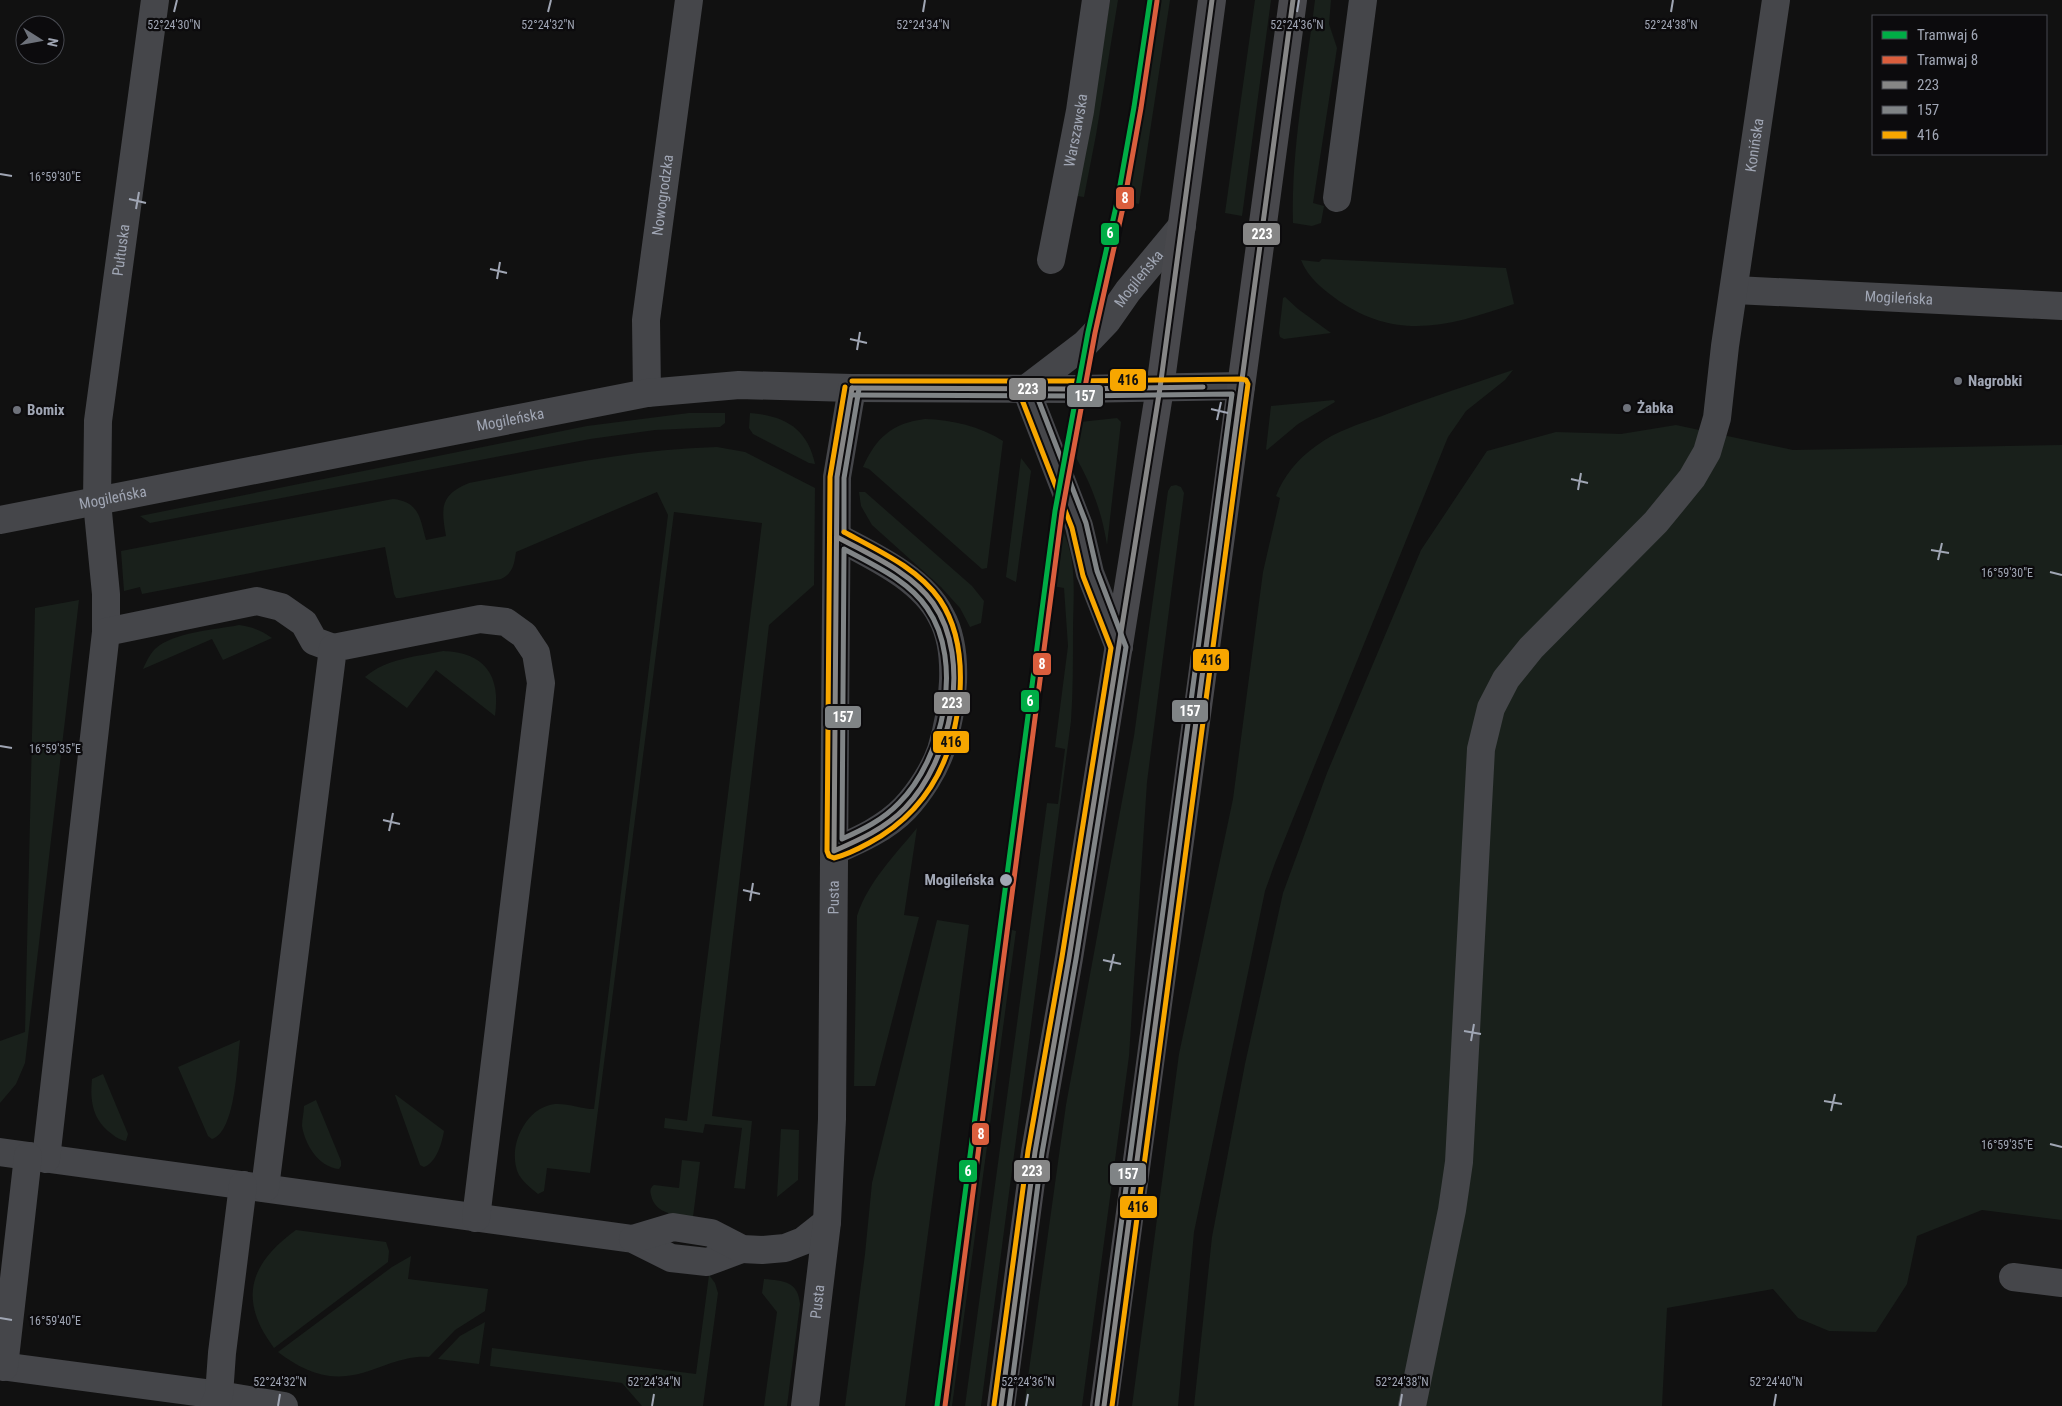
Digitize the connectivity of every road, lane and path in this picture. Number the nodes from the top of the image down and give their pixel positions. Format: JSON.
{"nodes":[{"id":1,"x":155,"y":0,"type":"edge"},
{"id":2,"x":689,"y":0,"type":"edge"},
{"id":3,"x":1096,"y":0,"type":"edge"},
{"id":4,"x":1212,"y":0,"type":"edge"},
{"id":5,"x":1293,"y":0,"type":"edge"},
{"id":6,"x":1363,"y":0,"type":"edge"},
{"id":7,"x":1776,"y":0,"type":"edge"},
{"id":8,"x":1337,"y":198,"type":"dead end"},
{"id":9,"x":1182,"y":226,"type":"junction"},
{"id":10,"x":1051,"y":260,"type":"dead end"},
{"id":11,"x":1735,"y":290,"type":"junction"},
{"id":12,"x":2062,"y":306,"type":"edge"},
{"id":13,"x":1241,"y":386,"type":"junction"},
{"id":14,"x":852,"y":388,"type":"junction"},
{"id":15,"x":1160,"y":388,"type":"junction"},
{"id":16,"x":1026,"y":389,"type":"junction"},
{"id":17,"x":647,"y":393,"type":"junction"},
{"id":18,"x":97,"y":502,"type":"junction"},
{"id":19,"x":0,"y":520,"type":"edge"},
{"id":20,"x":836,"y":536,"type":"junction"},
{"id":21,"x":106,"y":632,"type":"junction"},
{"id":22,"x":1119,"y":647,"type":"junction"},
{"id":23,"x":333,"y":648,"type":"junction"},
{"id":24,"x":834,"y":851,"type":"junction"},
{"id":25,"x":0,"y":1152,"type":"edge"},
{"id":26,"x":37,"y":1157,"type":"junction"},
{"id":27,"x":254,"y":1187,"type":"junction"},
{"id":28,"x":476,"y":1218,"type":"junction"},
{"id":29,"x":827,"y":1222,"type":"junction"},
{"id":30,"x":2013,"y":1278,"type":"dead end"},
{"id":31,"x":2062,"y":1283,"type":"edge"},
{"id":32,"x":2,"y":1366,"type":"edge"},
{"id":33,"x":218,"y":1402,"type":"edge"},
{"id":34,"x":284,"y":1406,"type":"edge"},
{"id":35,"x":805,"y":1406,"type":"edge"},
{"id":36,"x":1001,"y":1406,"type":"edge"},
{"id":37,"x":1104,"y":1406,"type":"edge"},
{"id":38,"x":1412,"y":1406,"type":"edge"}],
"edges":[{"from":1,"to":18,"type":"street","name":"Pułtuska"},
{"from":2,"to":17,"type":"street","name":"Nowogrodzka"},
{"from":3,"to":10,"type":"street","name":"Warszawska"},
{"from":4,"to":9,"type":"main road"},
{"from":5,"to":13,"type":"main road"},
{"from":6,"to":8,"type":"street"},
{"from":7,"to":11,"type":"street","name":"Konińska"},
{"from":9,"to":15,"type":"main road"},
{"from":9,"to":16,"type":"street","name":"Mogileńska"},
{"from":11,"to":12,"type":"street","name":"Mogileńska"},
{"from":11,"to":38,"type":"street","name":"Konińska"},
{"from":13,"to":15,"type":"street","name":"Mogileńska"},
{"from":13,"to":37,"type":"main road"},
{"from":14,"to":16,"type":"street","name":"Mogileńska"},
{"from":14,"to":17,"type":"street","name":"Mogileńska"},
{"from":14,"to":20,"type":"street","name":"Pusta"},
{"from":15,"to":16,"type":"street","name":"Mogileńska"},
{"from":15,"to":22,"type":"main road"},
{"from":16,"to":22,"type":"street"},
{"from":17,"to":18,"type":"street","name":"Mogileńska"},
{"from":18,"to":19,"type":"street","name":"Mogileńska"},
{"from":18,"to":21,"type":"street","name":"Pułtuska"},
{"from":20,"to":24,"type":"street","name":"Pusta"},
{"from":20,"to":24,"type":"street"},
{"from":21,"to":23,"type":"street"},
{"from":21,"to":26,"type":"street","name":"Pułtuska"},
{"from":22,"to":36,"type":"main road"},
{"from":23,"to":27,"type":"street"},
{"from":23,"to":28,"type":"street"},
{"from":24,"to":29,"type":"street","name":"Pusta"},
{"from":25,"to":26,"type":"street"},
{"from":26,"to":27,"type":"street"},
{"from":26,"to":32,"type":"street","name":"Pułtuska"},
{"from":27,"to":28,"type":"street"},
{"from":27,"to":33,"type":"street"},
{"from":28,"to":29,"type":"street"},
{"from":29,"to":35,"type":"street","name":"Pusta"},
{"from":30,"to":31,"type":"street"},
{"from":32,"to":33,"type":"street"},
{"from":33,"to":34,"type":"street"}]}
